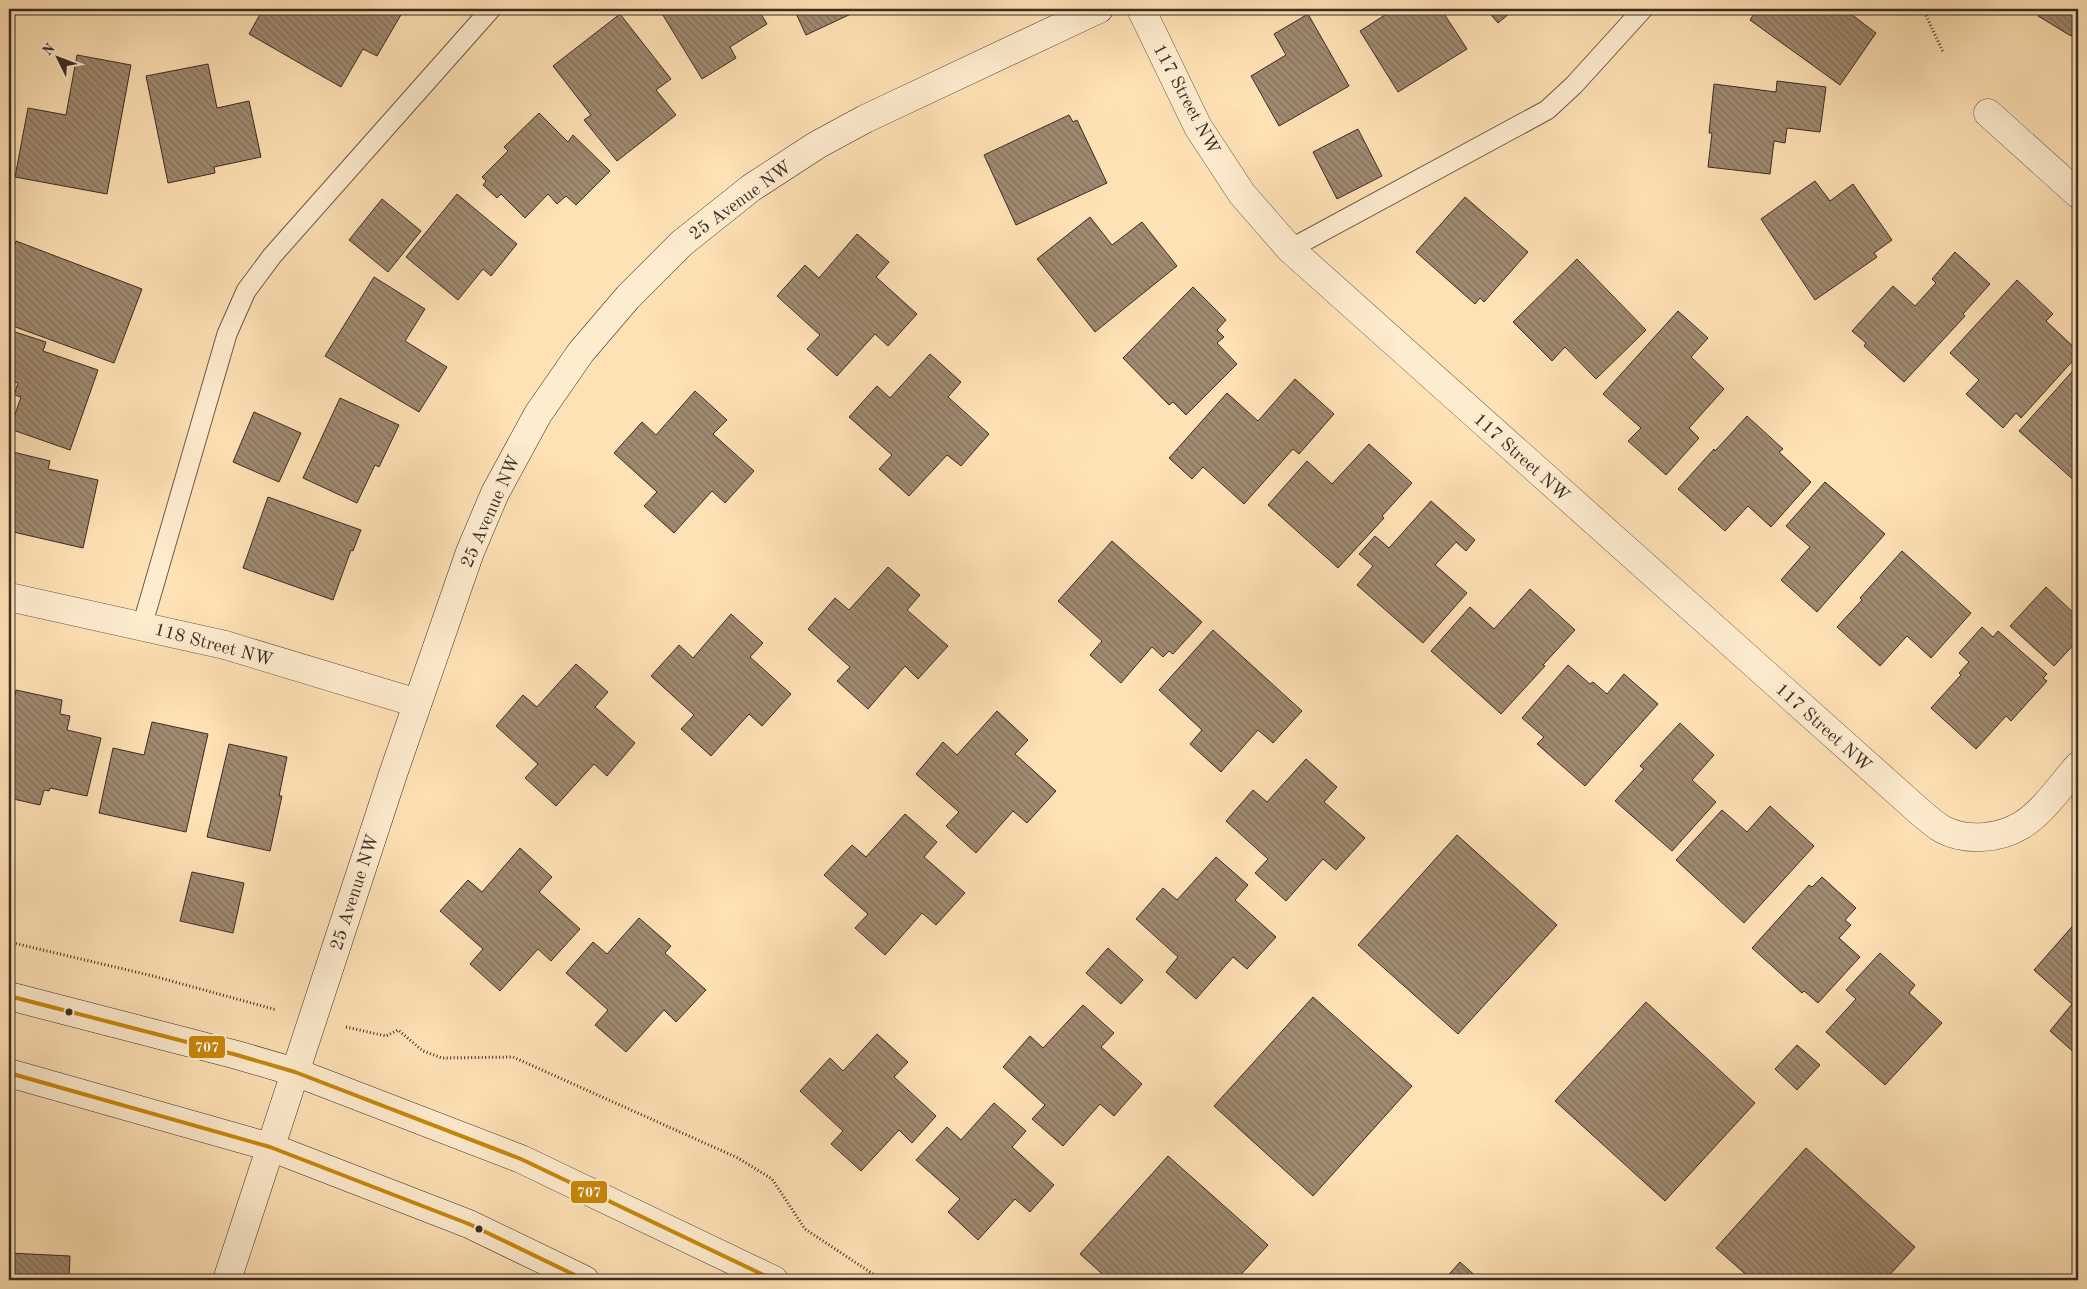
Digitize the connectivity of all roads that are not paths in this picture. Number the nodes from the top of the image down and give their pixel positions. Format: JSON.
{"nodes":[{"id":1,"x":491,"y":9,"type":"edge"},
{"id":2,"x":1099,"y":9,"type":"edge"},
{"id":3,"x":1141,"y":9,"type":"edge"},
{"id":4,"x":1643,"y":9,"type":"edge"},
{"id":5,"x":1988,"y":113,"type":"dead end"},
{"id":6,"x":2078,"y":194,"type":"edge"},
{"id":7,"x":1290,"y":248,"type":"junction"},
{"id":8,"x":9,"y":596,"type":"edge"},
{"id":9,"x":142,"y":626,"type":"junction"},
{"id":10,"x":417,"y":703,"type":"junction"},
{"id":11,"x":2078,"y":766,"type":"edge"},
{"id":12,"x":9,"y":996,"type":"edge"},
{"id":13,"x":295,"y":1072,"type":"junction"},
{"id":14,"x":9,"y":1073,"type":"edge"},
{"id":15,"x":270,"y":1147,"type":"junction"},
{"id":16,"x":227,"y":1280,"type":"edge"},
{"id":17,"x":585,"y":1280,"type":"edge"},
{"id":18,"x":774,"y":1280,"type":"edge"}],
"edges":[{"from":1,"to":9,"type":"lane"},
{"from":2,"to":10,"type":"street","name":"25 Avenue NW"},
{"from":3,"to":7,"type":"street","name":"117 Street NW"},
{"from":4,"to":7,"type":"lane"},
{"from":5,"to":6,"type":"street"},
{"from":7,"to":11,"type":"street","name":"117 Street NW"},
{"from":8,"to":9,"type":"street","name":"118 Street NW"},
{"from":9,"to":10,"type":"street","name":"118 Street NW"},
{"from":10,"to":13,"type":"street","name":"25 Avenue NW"},
{"from":12,"to":13,"type":"street"},
{"from":13,"to":15,"type":"street","name":"25 Avenue NW"},
{"from":13,"to":18,"type":"street"},
{"from":14,"to":15,"type":"street"},
{"from":15,"to":16,"type":"street","name":"25 Avenue NW"},
{"from":15,"to":17,"type":"street"}]}
